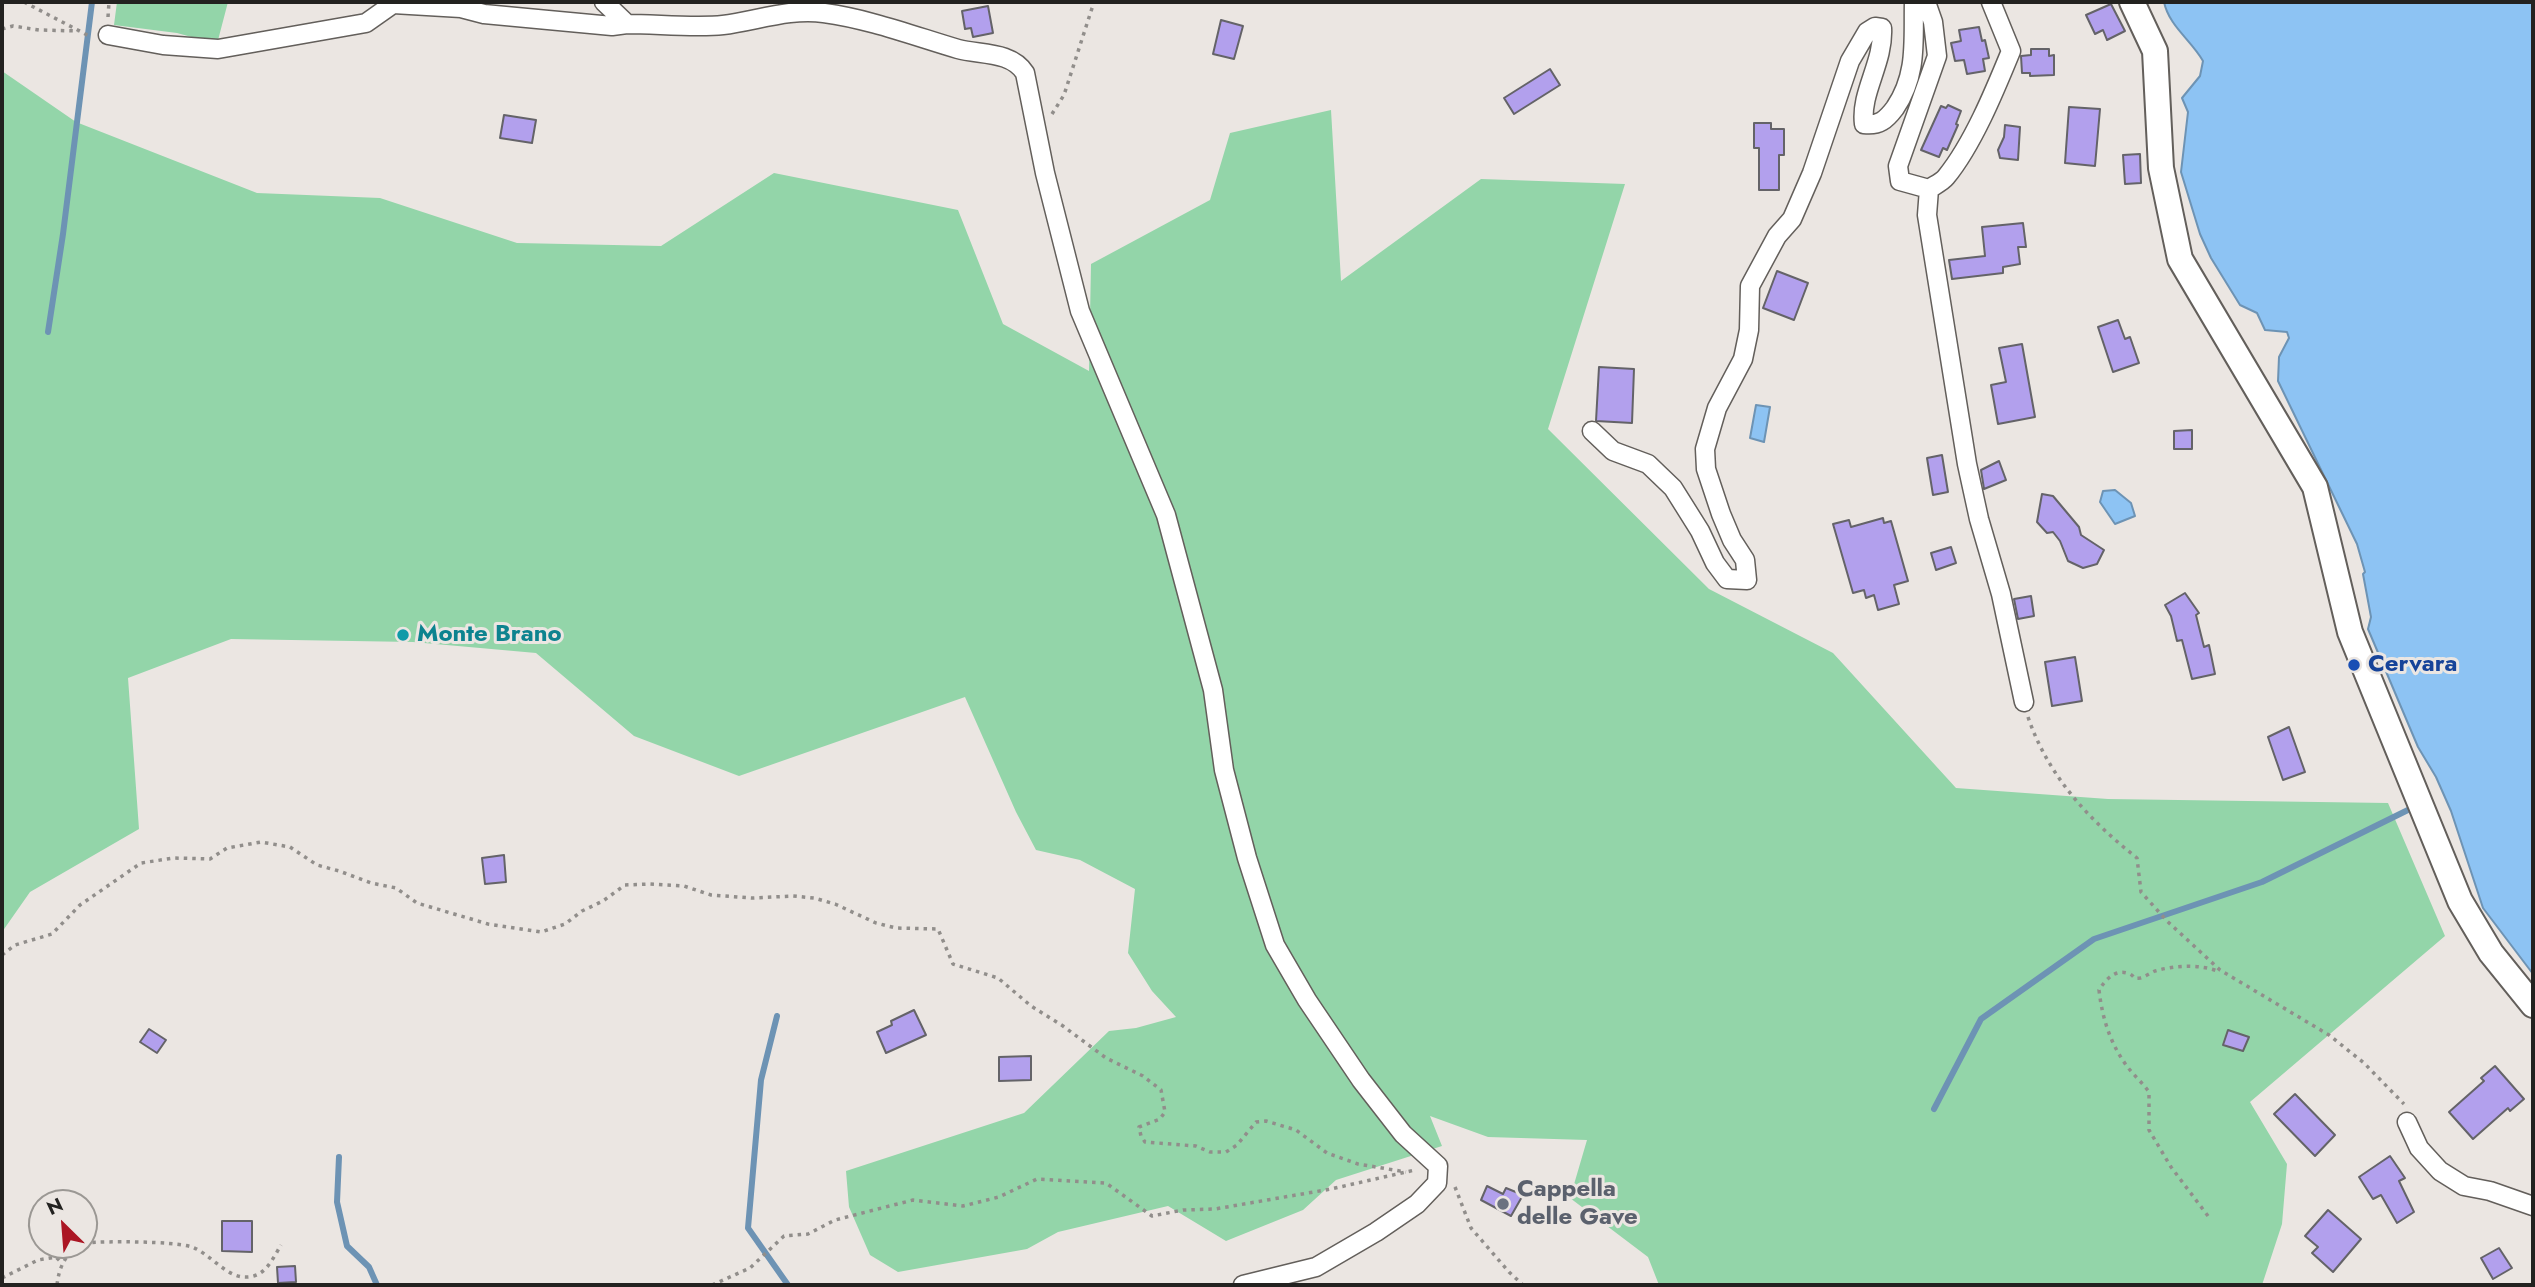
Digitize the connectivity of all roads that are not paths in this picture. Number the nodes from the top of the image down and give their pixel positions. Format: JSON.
{"nodes":[{"id":1,"x":604,"y":2,"type":"edge"},
{"id":2,"x":1914,"y":2,"type":"edge"},
{"id":3,"x":1926,"y":2,"type":"edge"},
{"id":4,"x":1992,"y":2,"type":"edge"},
{"id":5,"x":2132,"y":2,"type":"edge"},
{"id":6,"x":627,"y":24,"type":"junction"},
{"id":7,"x":108,"y":35,"type":"dead end"},
{"id":8,"x":1928,"y":189,"type":"junction"},
{"id":9,"x":1592,"y":431,"type":"dead end"},
{"id":10,"x":2024,"y":702,"type":"road end"},
{"id":11,"x":2533,"y":1005,"type":"edge"},
{"id":12,"x":2408,"y":1115,"type":"road end"},
{"id":13,"x":2533,"y":1206,"type":"edge"},
{"id":14,"x":1243,"y":1285,"type":"edge"}],
"edges":[{"from":1,"to":6,"type":"street"},
{"from":2,"to":9,"type":"street"},
{"from":3,"to":8,"type":"street"},
{"from":4,"to":8,"type":"street"},
{"from":5,"to":11,"type":"main road"},
{"from":6,"to":7,"type":"street"},
{"from":6,"to":14,"type":"street"},
{"from":8,"to":10,"type":"street"},
{"from":12,"to":13,"type":"street"}]}
